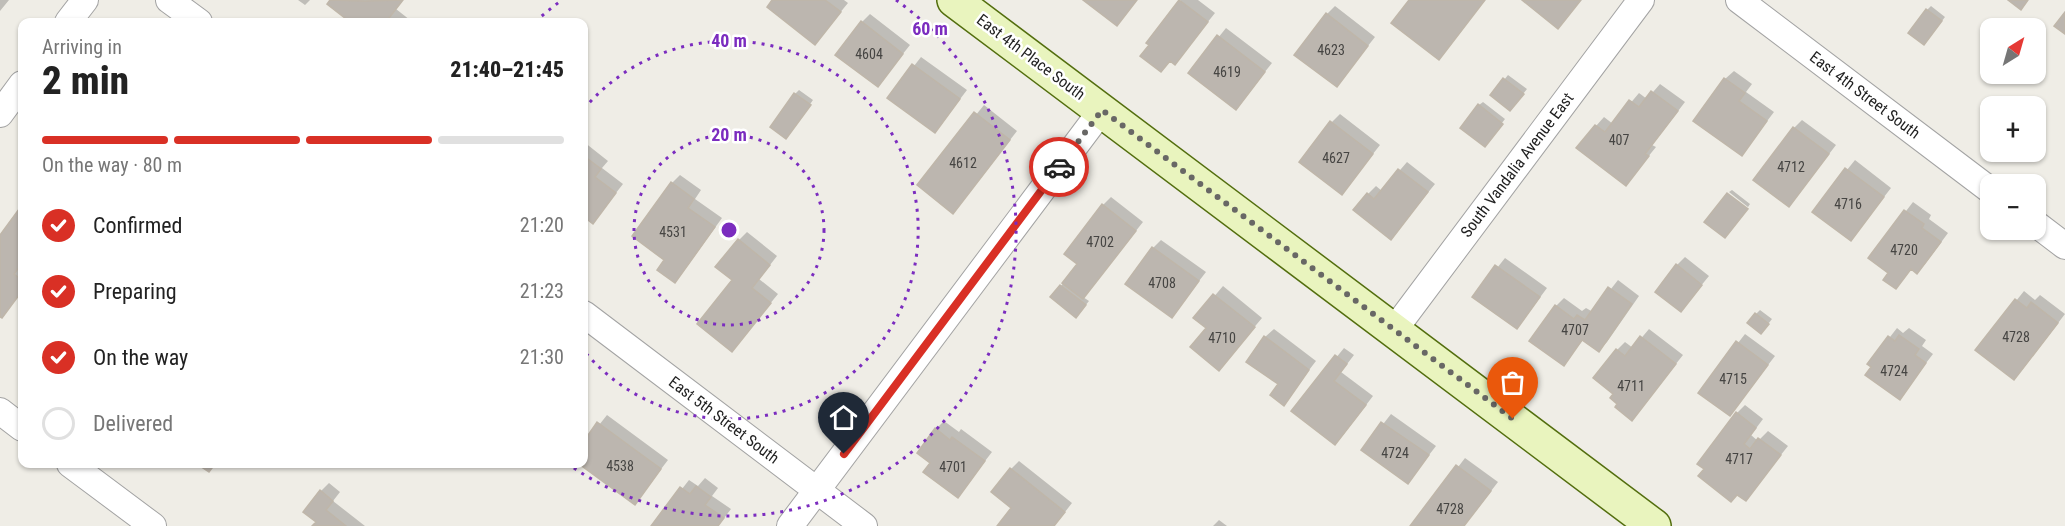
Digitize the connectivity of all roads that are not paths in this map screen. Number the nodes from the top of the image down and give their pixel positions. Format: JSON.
{"nodes":[{"id":1,"x":85,"y":0,"type":"edge"},
{"id":2,"x":169,"y":0,"type":"edge"},
{"id":3,"x":954,"y":0,"type":"edge"},
{"id":4,"x":1641,"y":0,"type":"edge"},
{"id":5,"x":1739,"y":0,"type":"edge"},
{"id":6,"x":71,"y":18,"type":"edge"},
{"id":7,"x":194,"y":18,"type":"edge"},
{"id":8,"x":18,"y":89,"type":"edge"},
{"id":9,"x":1102,"y":110,"type":"junction"},
{"id":10,"x":0,"y":114,"type":"edge"},
{"id":11,"x":1980,"y":182,"type":"edge"},
{"id":12,"x":2046,"y":232,"type":"edge"},
{"id":13,"x":2065,"y":246,"type":"edge"},
{"id":14,"x":588,"y":317,"type":"edge"},
{"id":15,"x":1394,"y":330,"type":"junction"},
{"id":16,"x":0,"y":411,"type":"edge"},
{"id":17,"x":18,"y":425,"type":"edge"},
{"id":18,"x":75,"y":468,"type":"edge"},
{"id":19,"x":817,"y":490,"type":"junction"},
{"id":20,"x":153,"y":526,"type":"edge"},
{"id":21,"x":790,"y":526,"type":"edge"},
{"id":22,"x":864,"y":526,"type":"edge"},
{"id":23,"x":1654,"y":526,"type":"edge"}],
"edges":[{"from":1,"to":6,"type":"street"},
{"from":2,"to":7,"type":"street"},
{"from":3,"to":9,"type":"street","name":"East 4th Place South"},
{"from":4,"to":15,"type":"street","name":"South Vandalia Avenue East"},
{"from":5,"to":11,"type":"street","name":"East 4th Street South"},
{"from":8,"to":10,"type":"street"},
{"from":9,"to":15,"type":"street","name":"East 4th Place South"},
{"from":9,"to":19,"type":"street"},
{"from":12,"to":13,"type":"street"},
{"from":14,"to":19,"type":"street","name":"East 5th Street South"},
{"from":15,"to":23,"type":"street","name":"East 4th Place South"},
{"from":16,"to":17,"type":"street"},
{"from":18,"to":20,"type":"street"},
{"from":19,"to":21,"type":"street"},
{"from":19,"to":22,"type":"street","name":"East 5th Street South"}]}
